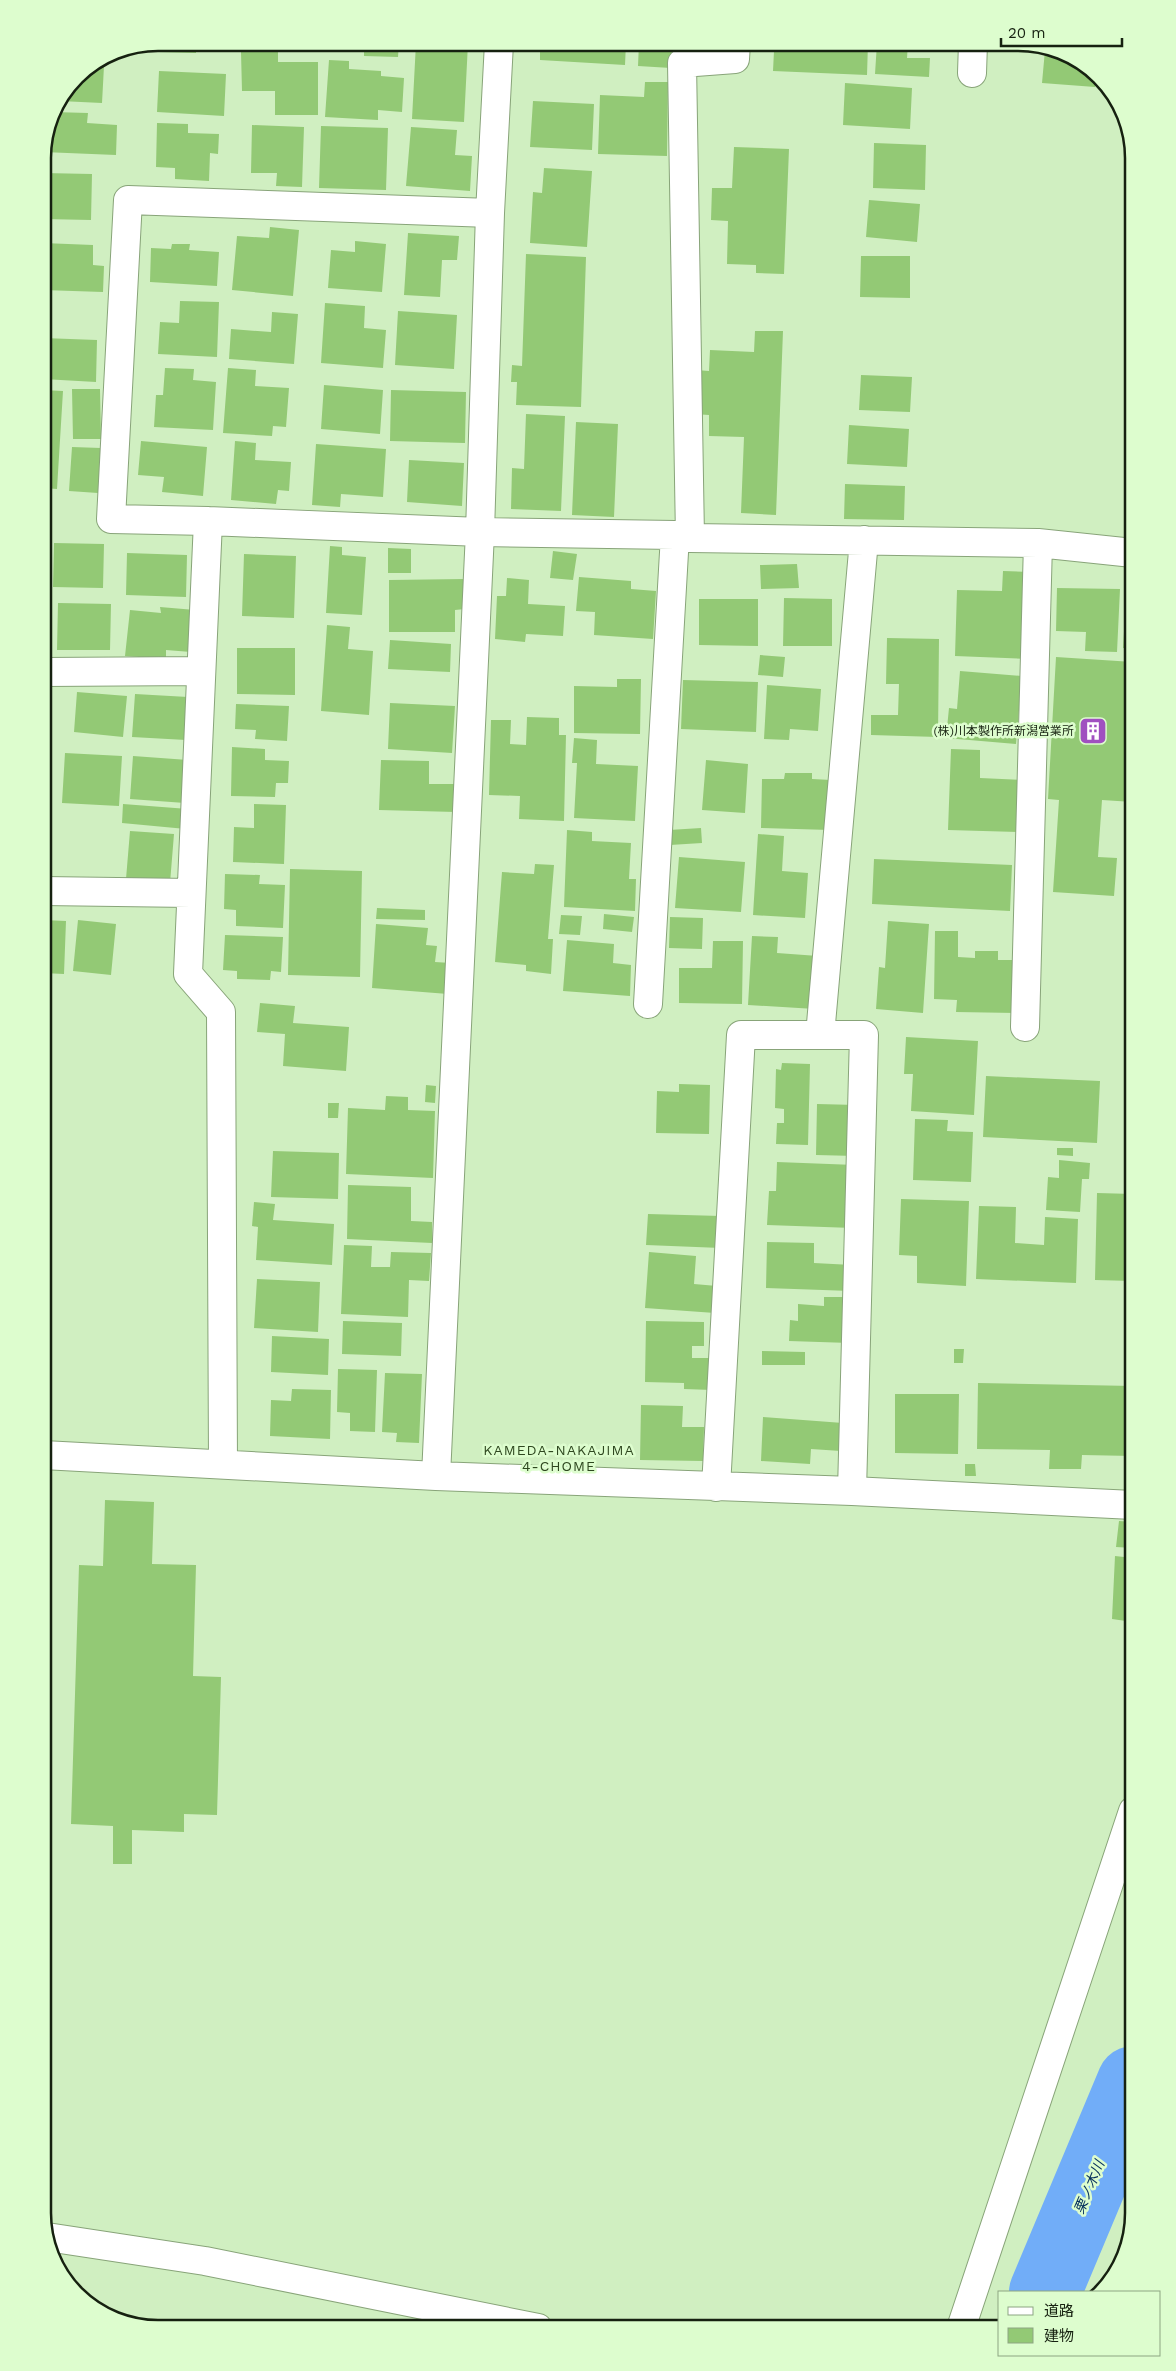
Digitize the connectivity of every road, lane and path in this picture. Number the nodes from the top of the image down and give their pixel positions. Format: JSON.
{"nodes":[{"id":1,"x":499,"y":51,"type":"edge"},
{"id":2,"x":735,"y":51,"type":"edge"},
{"id":3,"x":973,"y":51,"type":"edge"},
{"id":4,"x":972,"y":73,"type":"dead end"},
{"id":5,"x":490,"y":213,"type":"junction"},
{"id":6,"x":208,"y":521,"type":"junction"},
{"id":7,"x":480,"y":532,"type":"junction"},
{"id":8,"x":683,"y":537,"type":"junction"},
{"id":9,"x":864,"y":540,"type":"junction"},
{"id":10,"x":1038,"y":543,"type":"junction"},
{"id":11,"x":1125,"y":552,"type":"edge"},
{"id":12,"x":201,"y":671,"type":"junction"},
{"id":13,"x":51,"y":672,"type":"edge"},
{"id":14,"x":51,"y":891,"type":"edge"},
{"id":15,"x":191,"y":893,"type":"junction"},
{"id":16,"x":648,"y":1004,"type":"dead end"},
{"id":17,"x":1026,"y":1027,"type":"dead end"},
{"id":18,"x":820,"y":1035,"type":"junction"},
{"id":19,"x":51,"y":1456,"type":"edge"},
{"id":20,"x":223,"y":1464,"type":"junction"},
{"id":21,"x":436,"y":1476,"type":"junction"},
{"id":22,"x":716,"y":1487,"type":"junction"},
{"id":23,"x":852,"y":1490,"type":"junction"},
{"id":24,"x":1125,"y":1505,"type":"edge"},
{"id":25,"x":1125,"y":1838,"type":"edge"},
{"id":26,"x":55,"y":2239,"type":"edge"},
{"id":27,"x":498,"y":2320,"type":"edge"},
{"id":28,"x":964,"y":2320,"type":"edge"}],
"edges":[{"from":1,"to":5,"type":"street"},
{"from":2,"to":8,"type":"street"},
{"from":3,"to":4,"type":"street"},
{"from":5,"to":6,"type":"street"},
{"from":5,"to":7,"type":"street"},
{"from":6,"to":7,"type":"street"},
{"from":6,"to":12,"type":"street"},
{"from":7,"to":8,"type":"street"},
{"from":7,"to":21,"type":"street"},
{"from":8,"to":9,"type":"street"},
{"from":8,"to":16,"type":"street"},
{"from":9,"to":10,"type":"street"},
{"from":9,"to":18,"type":"street"},
{"from":10,"to":11,"type":"street"},
{"from":10,"to":17,"type":"street"},
{"from":12,"to":13,"type":"street"},
{"from":12,"to":15,"type":"street"},
{"from":14,"to":15,"type":"street"},
{"from":15,"to":20,"type":"street"},
{"from":18,"to":22,"type":"street"},
{"from":18,"to":23,"type":"street"},
{"from":19,"to":20,"type":"street"},
{"from":20,"to":21,"type":"street"},
{"from":21,"to":22,"type":"street"},
{"from":22,"to":23,"type":"street"},
{"from":23,"to":24,"type":"street"},
{"from":25,"to":28,"type":"street"},
{"from":26,"to":27,"type":"street"}]}
